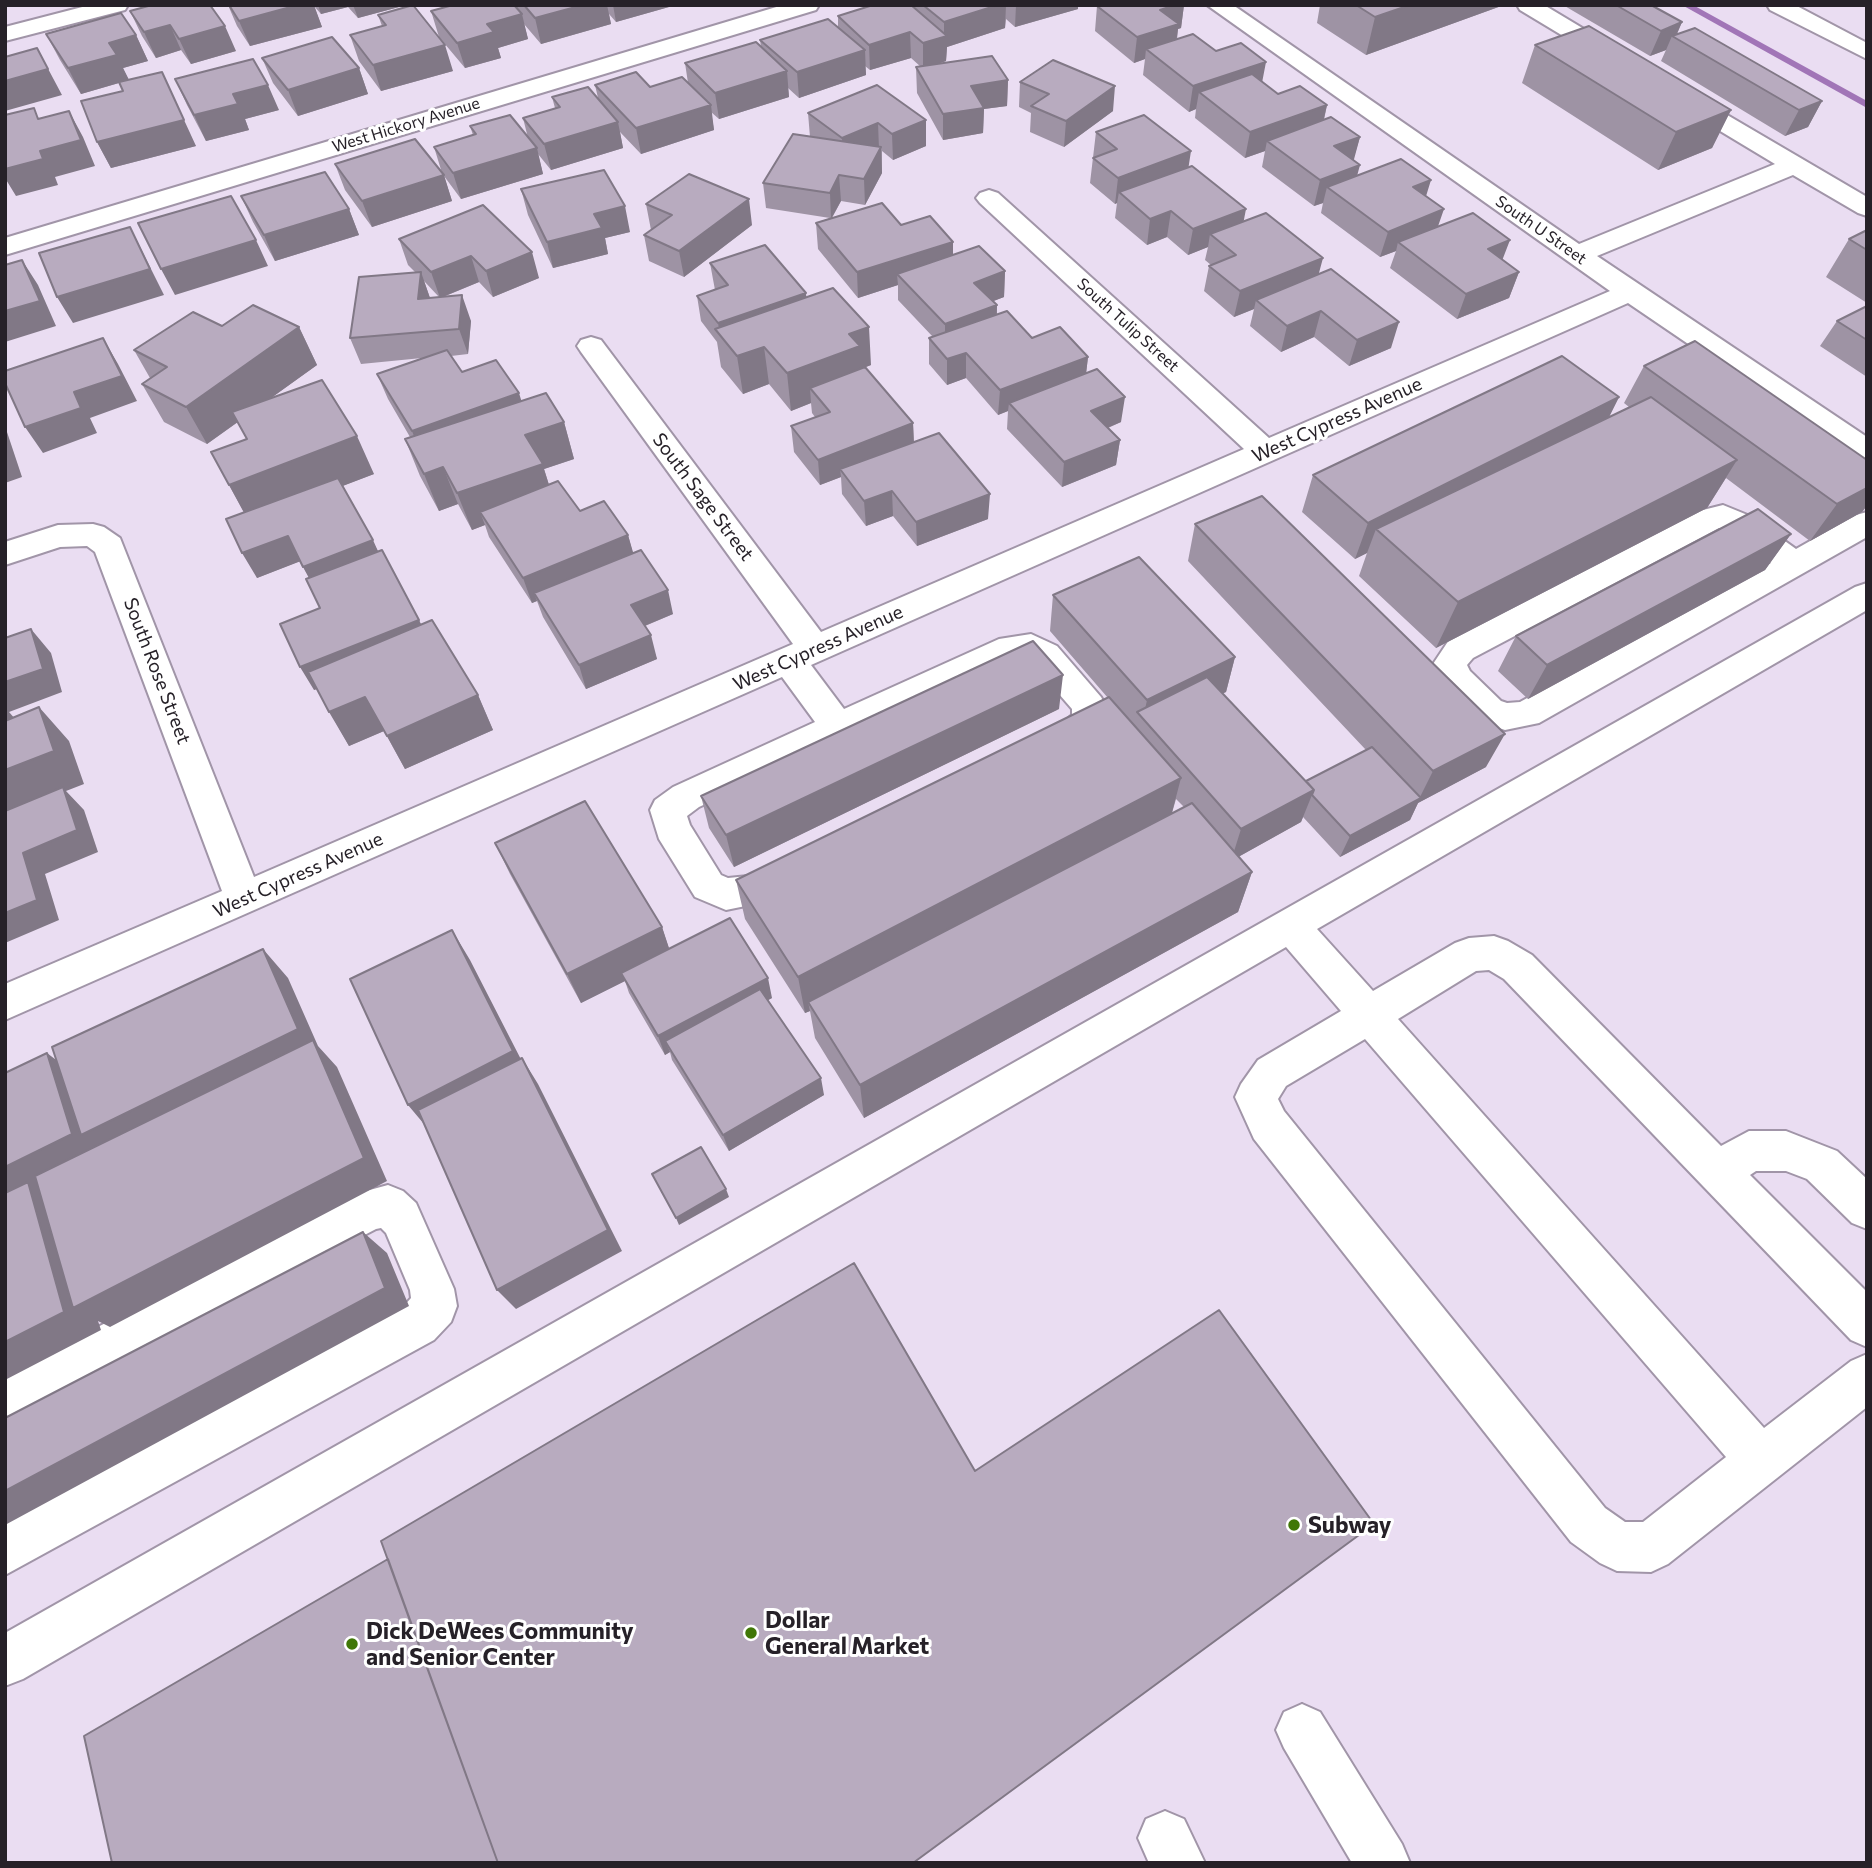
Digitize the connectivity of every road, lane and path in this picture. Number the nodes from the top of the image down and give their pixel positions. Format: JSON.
{"nodes":[{"id":1,"x":117,"y":5,"type":"edge"},
{"id":2,"x":808,"y":5,"type":"edge"},
{"id":3,"x":1217,"y":5,"type":"edge"},
{"id":4,"x":1528,"y":5,"type":"edge"},
{"id":5,"x":1778,"y":5,"type":"edge"},
{"id":6,"x":5,"y":34,"type":"edge"},
{"id":7,"x":1867,"y":52,"type":"edge"},
{"id":8,"x":1635,"y":69,"type":"edge"},
{"id":9,"x":1658,"y":83,"type":"edge"},
{"id":10,"x":1794,"y":165,"type":"junction"},
{"id":11,"x":1818,"y":179,"type":"junction"},
{"id":12,"x":989,"y":198,"type":"dead end"},
{"id":13,"x":1867,"y":208,"type":"edge"},
{"id":14,"x":1665,"y":245,"type":"dead end"},
{"id":15,"x":5,"y":247,"type":"edge"},
{"id":16,"x":1577,"y":255,"type":"junction"},
{"id":17,"x":1629,"y":277,"type":"junction"},
{"id":18,"x":591,"y":346,"type":"dead end"},
{"id":19,"x":1867,"y":451,"type":"edge"},
{"id":20,"x":1266,"y":452,"type":"junction"},
{"id":21,"x":1867,"y":523,"type":"edge"},
{"id":22,"x":5,"y":554,"type":"edge"},
{"id":23,"x":1795,"y":564,"type":"junction"},
{"id":24,"x":1867,"y":595,"type":"edge"},
{"id":25,"x":802,"y":654,"type":"junction"},
{"id":26,"x":838,"y":727,"type":"junction"},
{"id":27,"x":1026,"y":758,"type":"edge"},
{"id":28,"x":814,"y":861,"type":"edge"},
{"id":29,"x":244,"y":899,"type":"junction"},
{"id":30,"x":1290,"y":926,"type":"junction"},
{"id":31,"x":5,"y":1003,"type":"edge"},
{"id":32,"x":1371,"y":1016,"type":"junction"},
{"id":33,"x":1719,"y":1172,"type":"junction"},
{"id":34,"x":1867,"y":1208,"type":"edge"},
{"id":35,"x":1867,"y":1324,"type":"edge"},
{"id":36,"x":1867,"y":1377,"type":"edge"},
{"id":37,"x":5,"y":1400,"type":"edge"},
{"id":38,"x":1760,"y":1460,"type":"junction"},
{"id":39,"x":5,"y":1551,"type":"edge"},
{"id":40,"x":5,"y":1661,"type":"edge"},
{"id":41,"x":1302,"y":1730,"type":"dead end"},
{"id":42,"x":1383,"y":1863,"type":"edge"}],
"edges":[{"from":1,"to":6,"type":"street"},
{"from":2,"to":15,"type":"street","name":"West Hickory Avenue"},
{"from":3,"to":16,"type":"street","name":"South U Street"},
{"from":4,"to":8,"type":"street"},
{"from":5,"to":7,"type":"street"},
{"from":9,"to":10,"type":"street"},
{"from":10,"to":11,"type":"street"},
{"from":10,"to":16,"type":"street"},
{"from":11,"to":13,"type":"street"},
{"from":11,"to":14,"type":"street"},
{"from":12,"to":20,"type":"street","name":"South Tulip Street"},
{"from":16,"to":17,"type":"street","name":"South U Street"},
{"from":17,"to":19,"type":"street","name":"South U Street"},
{"from":17,"to":20,"type":"street","name":"West Cypress Avenue"},
{"from":18,"to":25,"type":"street","name":"South Sage Street"},
{"from":20,"to":25,"type":"street","name":"West Cypress Avenue"},
{"from":21,"to":23,"type":"street"},
{"from":22,"to":29,"type":"street","name":"South Rose Street"},
{"from":23,"to":23,"type":"street"},
{"from":24,"to":30,"type":"street"},
{"from":25,"to":26,"type":"street","name":"South Sage Street"},
{"from":25,"to":29,"type":"street","name":"West Cypress Avenue"},
{"from":26,"to":27,"type":"street"},
{"from":26,"to":28,"type":"street"},
{"from":29,"to":31,"type":"street","name":"West Cypress Avenue"},
{"from":30,"to":32,"type":"street"},
{"from":30,"to":40,"type":"street"},
{"from":32,"to":33,"type":"street"},
{"from":32,"to":38,"type":"street"},
{"from":32,"to":38,"type":"street"},
{"from":33,"to":34,"type":"street"},
{"from":33,"to":35,"type":"street"},
{"from":36,"to":38,"type":"street"},
{"from":37,"to":39,"type":"street"},
{"from":41,"to":42,"type":"street"}]}
